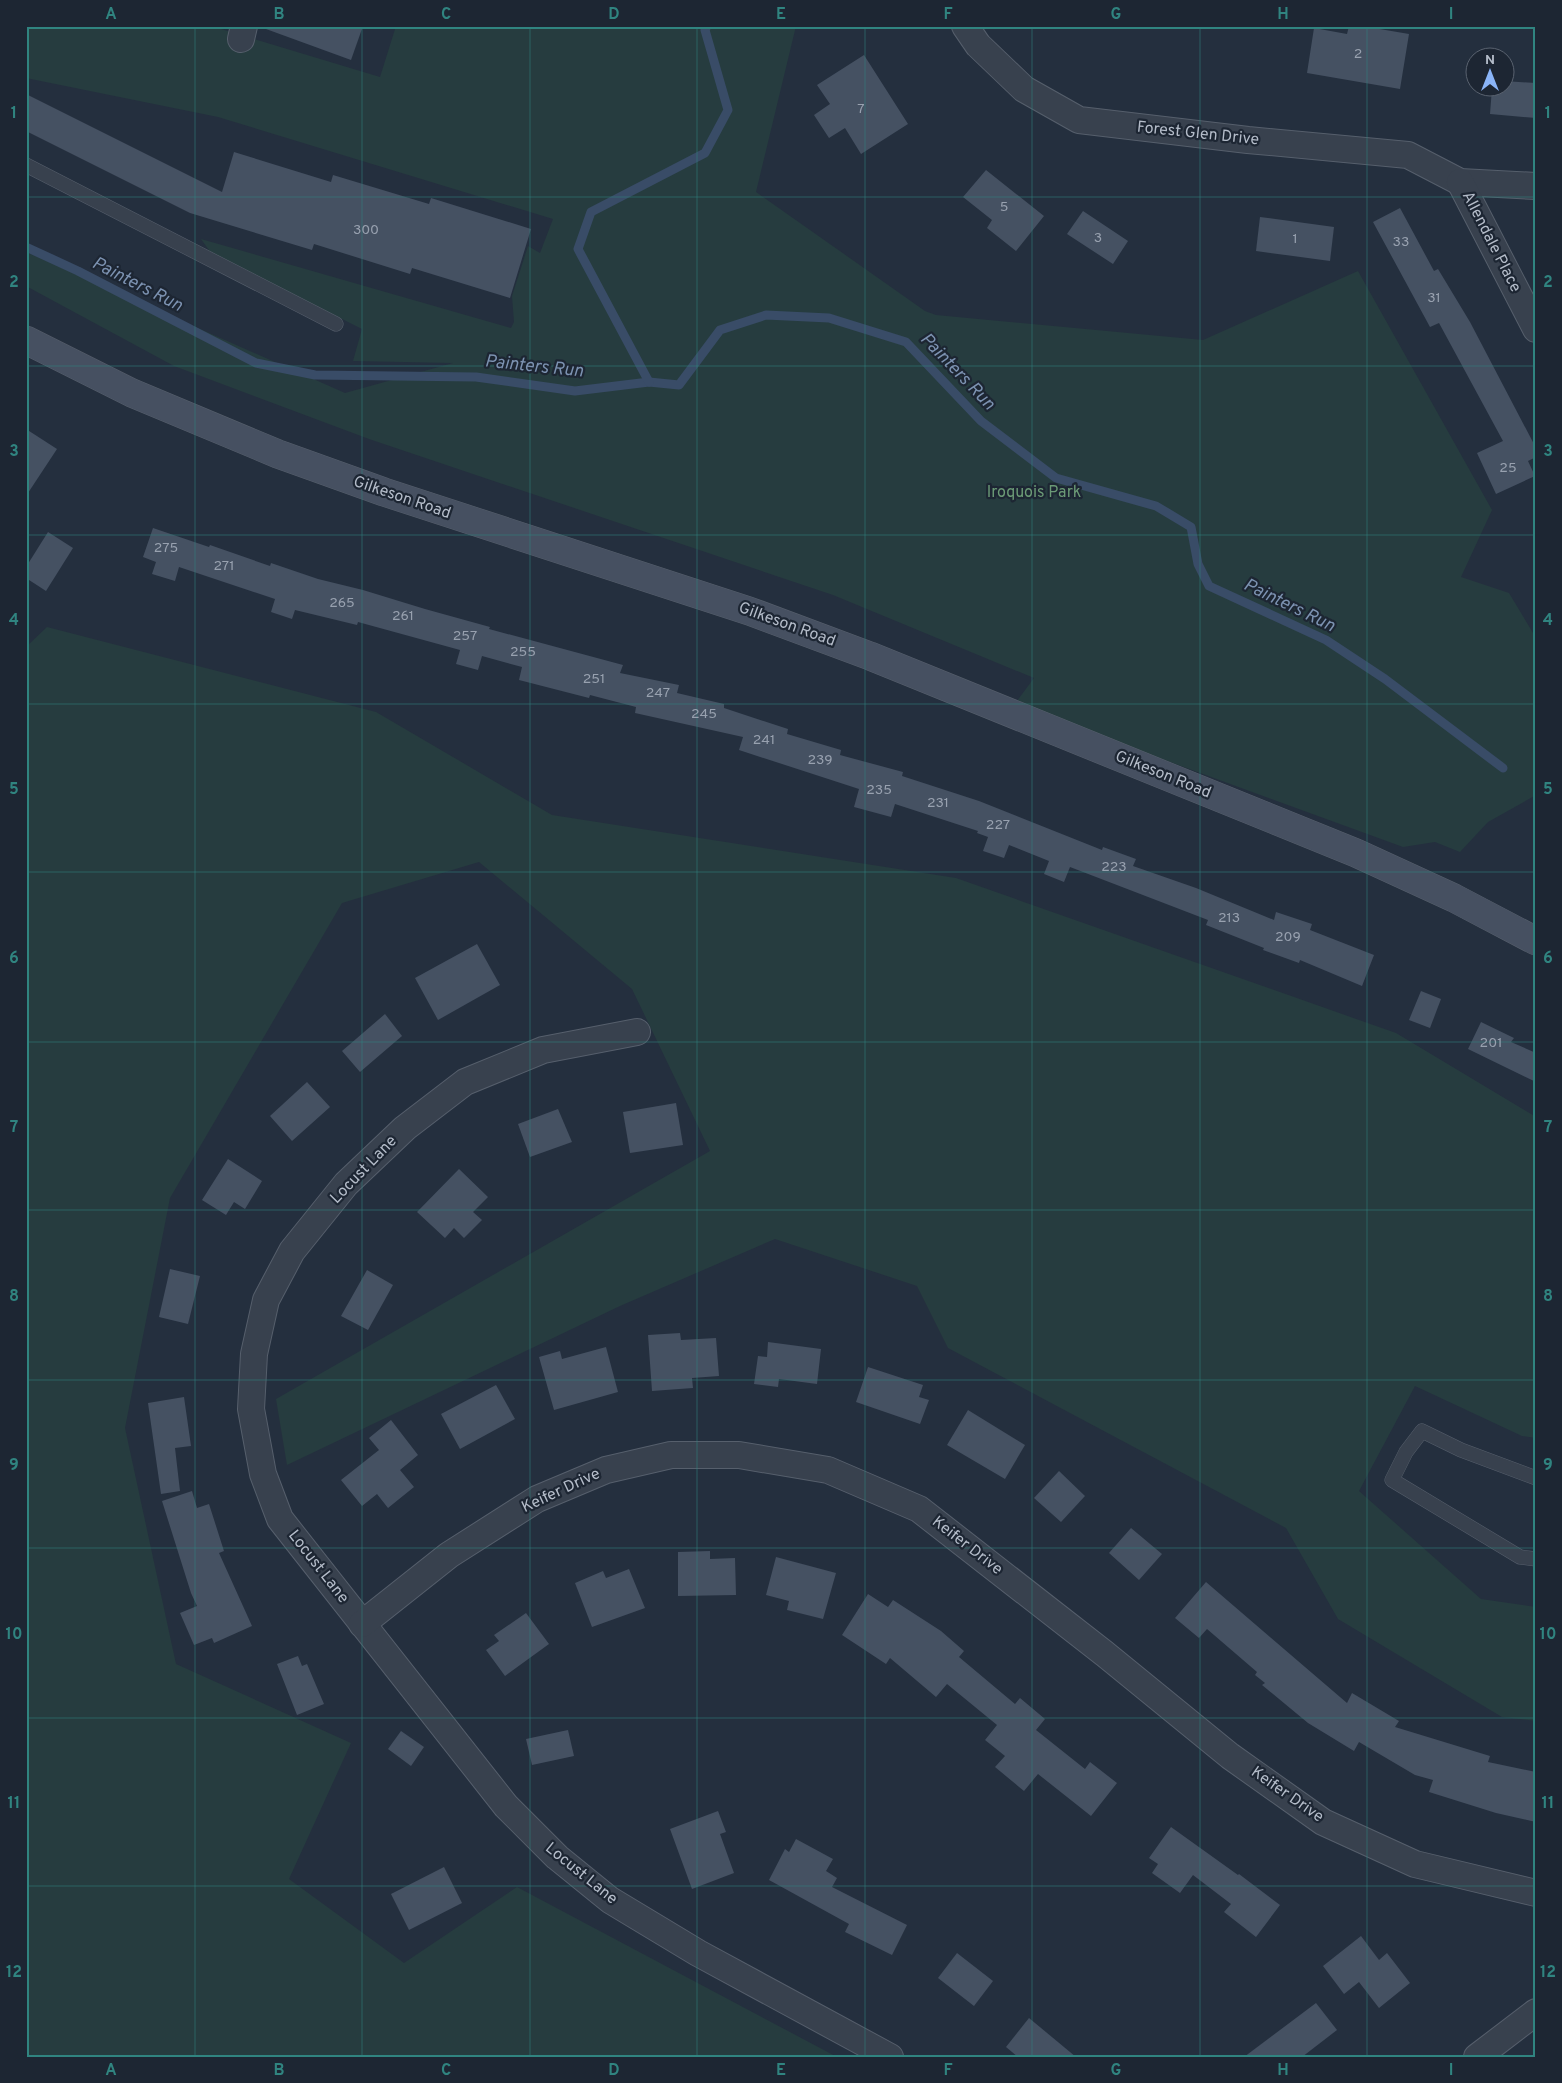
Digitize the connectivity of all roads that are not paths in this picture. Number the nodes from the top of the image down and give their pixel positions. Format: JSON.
{"nodes":[{"id":1,"x":965,"y":26,"type":"edge"},
{"id":2,"x":26,"y":165,"type":"edge"},
{"id":3,"x":1460,"y":182,"type":"junction"},
{"id":4,"x":1536,"y":186,"type":"edge"},
{"id":5,"x":336,"y":324,"type":"dead end"},
{"id":6,"x":1536,"y":329,"type":"edge"},
{"id":7,"x":26,"y":340,"type":"edge"},
{"id":8,"x":1536,"y":941,"type":"edge"},
{"id":9,"x":637,"y":1032,"type":"dead end"},
{"id":10,"x":1536,"y":1478,"type":"edge"},
{"id":11,"x":1536,"y":1559,"type":"edge"},
{"id":12,"x":362,"y":1624,"type":"junction"},
{"id":13,"x":1536,"y":1893,"type":"edge"},
{"id":14,"x":1536,"y":2012,"type":"edge"},
{"id":15,"x":890,"y":2057,"type":"edge"},
{"id":16,"x":1476,"y":2057,"type":"edge"}],
"edges":[{"from":1,"to":3,"type":"street","name":"Forest Glen Drive"},
{"from":2,"to":5,"type":"lane"},
{"from":3,"to":4,"type":"street"},
{"from":3,"to":6,"type":"street","name":"Allendale Place"},
{"from":7,"to":8,"type":"street","name":"Gilkeson Road"},
{"from":9,"to":12,"type":"street","name":"Locust Lane"},
{"from":10,"to":11,"type":"lane"},
{"from":12,"to":13,"type":"street","name":"Keifer Drive"},
{"from":12,"to":15,"type":"street","name":"Locust Lane"},
{"from":14,"to":16,"type":"street"}]}
